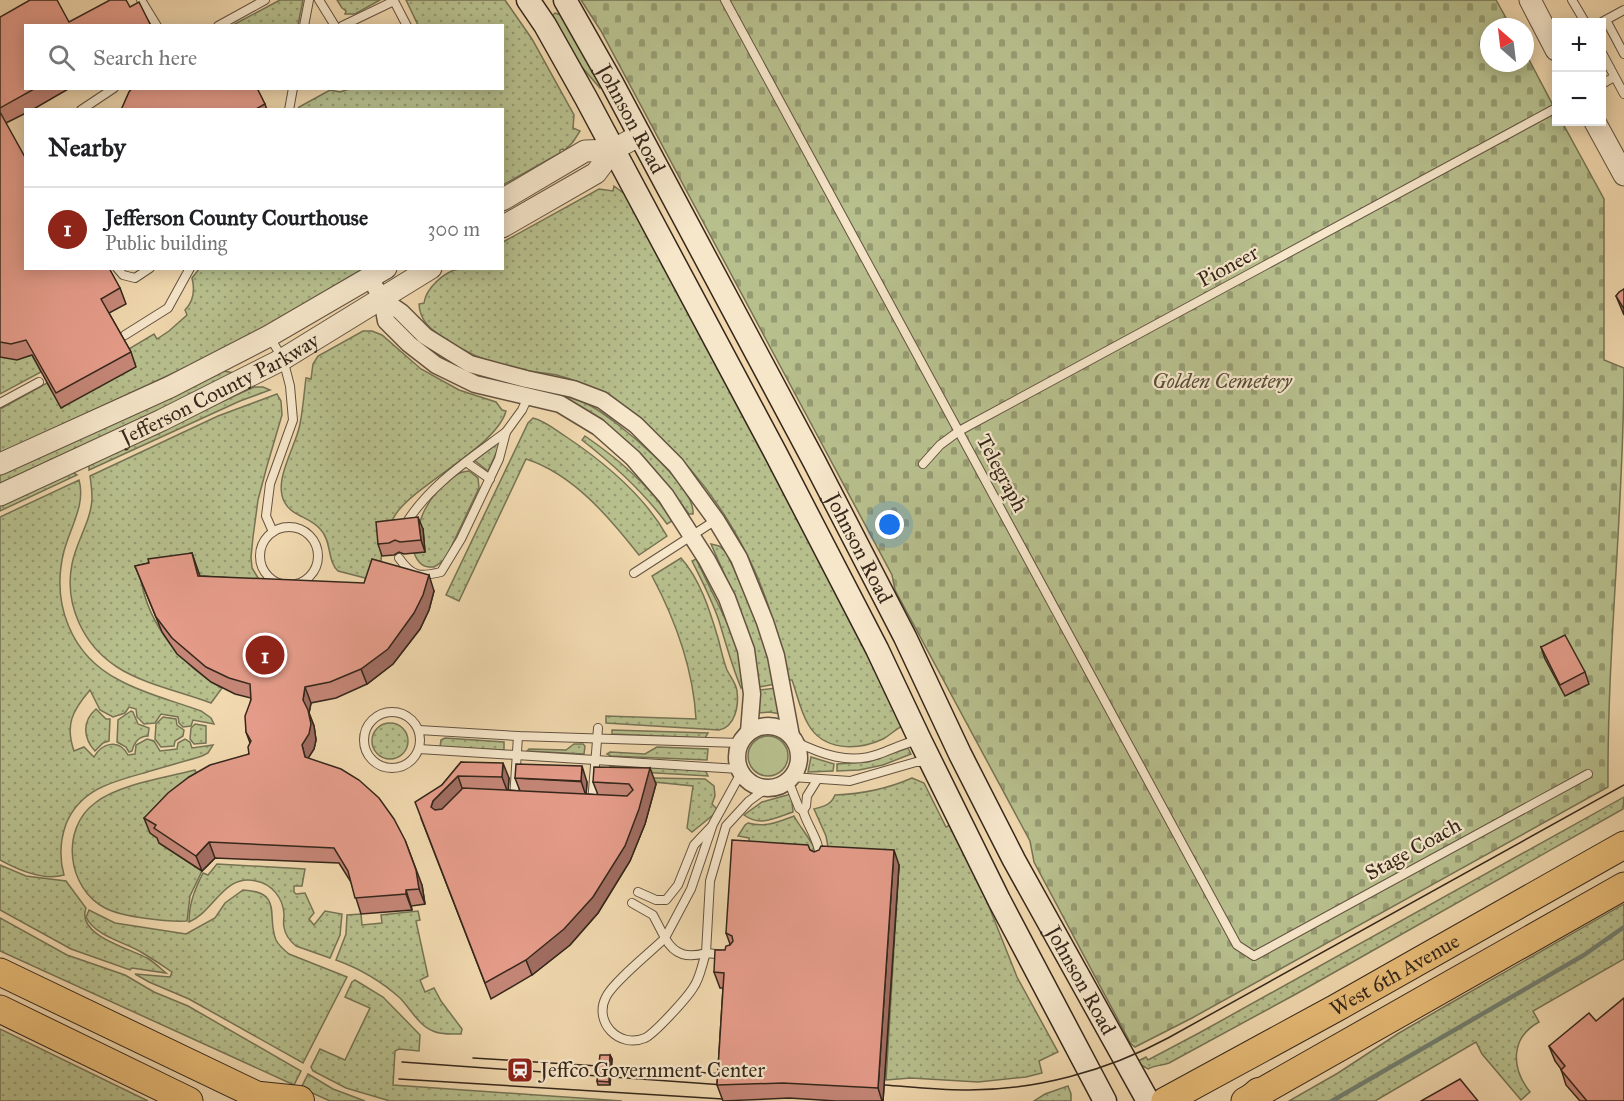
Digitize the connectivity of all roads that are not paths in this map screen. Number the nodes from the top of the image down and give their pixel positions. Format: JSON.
{"nodes":[{"id":1,"x":141,"y":0,"type":"edge"},
{"id":2,"x":265,"y":0,"type":"edge"},
{"id":3,"x":309,"y":0,"type":"edge"},
{"id":4,"x":319,"y":0,"type":"edge"},
{"id":5,"x":528,"y":0,"type":"edge"},
{"id":6,"x":565,"y":0,"type":"edge"},
{"id":7,"x":725,"y":0,"type":"edge"},
{"id":8,"x":1530,"y":0,"type":"edge"},
{"id":9,"x":1572,"y":0,"type":"edge"},
{"id":10,"x":1624,"y":10,"type":"edge"},
{"id":11,"x":1583,"y":18,"type":"edge"},
{"id":12,"x":1606,"y":19,"type":"edge"},
{"id":13,"x":156,"y":24,"type":"edge"},
{"id":14,"x":222,"y":24,"type":"edge"},
{"id":15,"x":304,"y":24,"type":"edge"},
{"id":16,"x":334,"y":24,"type":"edge"},
{"id":17,"x":346,"y":24,"type":"edge"},
{"id":18,"x":406,"y":24,"type":"edge"},
{"id":19,"x":1606,"y":26,"type":"edge"},
{"id":20,"x":1552,"y":41,"type":"edge"},
{"id":21,"x":1624,"y":54,"type":"edge"},
{"id":22,"x":1606,"y":61,"type":"edge"},
{"id":23,"x":1614,"y":77,"type":"junction"},
{"id":24,"x":1606,"y":82,"type":"edge"},
{"id":25,"x":111,"y":90,"type":"edge"},
{"id":26,"x":293,"y":90,"type":"edge"},
{"id":27,"x":1624,"y":94,"type":"edge"},
{"id":28,"x":84,"y":108,"type":"edge"},
{"id":29,"x":289,"y":108,"type":"edge"},
{"id":30,"x":1552,"y":111,"type":"edge"},
{"id":31,"x":1597,"y":126,"type":"edge"},
{"id":32,"x":640,"y":135,"type":"junction"},
{"id":33,"x":613,"y":150,"type":"junction"},
{"id":34,"x":1624,"y":175,"type":"edge"},
{"id":35,"x":504,"y":199,"type":"edge"},
{"id":36,"x":504,"y":226,"type":"edge"},
{"id":37,"x":119,"y":270,"type":"edge"},
{"id":38,"x":147,"y":270,"type":"edge"},
{"id":39,"x":189,"y":270,"type":"edge"},
{"id":40,"x":428,"y":270,"type":"edge"},
{"id":41,"x":378,"y":273,"type":"edge"},
{"id":42,"x":382,"y":298,"type":"junction"},
{"id":43,"x":125,"y":335,"type":"dead end"},
{"id":44,"x":269,"y":336,"type":"junction"},
{"id":45,"x":283,"y":358,"type":"junction"},
{"id":46,"x":39,"y":382,"type":"edge"},
{"id":47,"x":531,"y":388,"type":"junction"},
{"id":48,"x":0,"y":403,"type":"edge"},
{"id":49,"x":959,"y":431,"type":"junction"},
{"id":50,"x":506,"y":432,"type":"junction"},
{"id":51,"x":466,"y":462,"type":"junction"},
{"id":52,"x":0,"y":464,"type":"edge"},
{"id":53,"x":923,"y":464,"type":"dead end"},
{"id":54,"x":490,"y":479,"type":"junction"},
{"id":55,"x":0,"y":495,"type":"edge"},
{"id":56,"x":716,"y":520,"type":"junction"},
{"id":57,"x":405,"y":525,"type":"edge"},
{"id":58,"x":273,"y":532,"type":"junction"},
{"id":59,"x":692,"y":535,"type":"junction"},
{"id":60,"x":399,"y":558,"type":"dead end"},
{"id":61,"x":634,"y":573,"type":"dead end"},
{"id":62,"x":419,"y":730,"type":"junction"},
{"id":63,"x":597,"y":732,"type":"junction"},
{"id":64,"x":518,"y":736,"type":"junction"},
{"id":65,"x":745,"y":737,"type":"junction"},
{"id":66,"x":792,"y":738,"type":"junction"},
{"id":67,"x":920,"y":740,"type":"junction"},
{"id":68,"x":419,"y":749,"type":"junction"},
{"id":69,"x":515,"y":756,"type":"junction"},
{"id":70,"x":595,"y":761,"type":"junction"},
{"id":71,"x":933,"y":768,"type":"junction"},
{"id":72,"x":740,"y":771,"type":"junction"},
{"id":73,"x":1588,"y":774,"type":"dead end"},
{"id":74,"x":790,"y":778,"type":"junction"},
{"id":75,"x":817,"y":780,"type":"junction"},
{"id":76,"x":767,"y":788,"type":"junction"},
{"id":77,"x":514,"y":799,"type":"edge"},
{"id":78,"x":581,"y":802,"type":"edge"},
{"id":79,"x":592,"y":803,"type":"junction"},
{"id":80,"x":602,"y":804,"type":"edge"},
{"id":81,"x":803,"y":811,"type":"junction"},
{"id":82,"x":713,"y":824,"type":"junction"},
{"id":83,"x":1624,"y":844,"type":"edge"},
{"id":84,"x":1014,"y":860,"type":"junction"},
{"id":85,"x":820,"y":861,"type":"edge"},
{"id":86,"x":1624,"y":886,"type":"edge"},
{"id":87,"x":638,"y":892,"type":"dead end"},
{"id":88,"x":632,"y":903,"type":"dead end"},
{"id":89,"x":665,"y":938,"type":"junction"},
{"id":90,"x":706,"y":953,"type":"junction"},
{"id":91,"x":732,"y":955,"type":"edge"},
{"id":92,"x":1254,"y":956,"type":"joint"},
{"id":93,"x":0,"y":972,"type":"edge"},
{"id":94,"x":0,"y":1009,"type":"edge"},
{"id":95,"x":1251,"y":1098,"type":"edge"},
{"id":96,"x":264,"y":1099,"type":"edge"},
{"id":97,"x":189,"y":1101,"type":"edge"},
{"id":98,"x":298,"y":1101,"type":"edge"},
{"id":99,"x":1105,"y":1101,"type":"edge"},
{"id":100,"x":1148,"y":1101,"type":"edge"},
{"id":101,"x":1165,"y":1101,"type":"edge"}],
"edges":[{"from":1,"to":13,"type":"lane"},
{"from":2,"to":14,"type":"lane"},
{"from":3,"to":15,"type":"lane"},
{"from":4,"to":16,"type":"lane"},
{"from":5,"to":33,"type":"main road","name":"Johnson Road"},
{"from":6,"to":32,"type":"main road","name":"Johnson Road"},
{"from":7,"to":49,"type":"lane","name":"Telegraph"},
{"from":8,"to":20,"type":"street"},
{"from":9,"to":11,"type":"lane"},
{"from":10,"to":12,"type":"lane"},
{"from":17,"to":18,"type":"lane"},
{"from":19,"to":21,"type":"lane"},
{"from":22,"to":23,"type":"lane"},
{"from":23,"to":24,"type":"lane"},
{"from":23,"to":27,"type":"lane"},
{"from":25,"to":28,"type":"lane"},
{"from":26,"to":29,"type":"lane"},
{"from":30,"to":49,"type":"lane","name":"Pioneer"},
{"from":31,"to":34,"type":"street"},
{"from":32,"to":33,"type":"street"},
{"from":32,"to":84,"type":"main road","name":"Johnson Road"},
{"from":33,"to":35,"type":"street"},
{"from":33,"to":36,"type":"street"},
{"from":33,"to":67,"type":"main road","name":"Johnson Road"},
{"from":37,"to":38,"type":"lane"},
{"from":39,"to":43,"type":"lane"},
{"from":40,"to":42,"type":"street","name":"Jefferson County Parkway"},
{"from":41,"to":42,"type":"street"},
{"from":41,"to":44,"type":"street","name":"Jefferson County Parkway"},
{"from":42,"to":45,"type":"street","name":"Jefferson County Parkway"},
{"from":42,"to":47,"type":"street"},
{"from":44,"to":45,"type":"lane"},
{"from":44,"to":52,"type":"street","name":"Jefferson County Parkway"},
{"from":45,"to":55,"type":"street","name":"Jefferson County Parkway"},
{"from":45,"to":58,"type":"lane"},
{"from":46,"to":48,"type":"lane"},
{"from":47,"to":50,"type":"lane"},
{"from":47,"to":56,"type":"street"},
{"from":47,"to":59,"type":"street"},
{"from":49,"to":53,"type":"lane","name":"Pioneer"},
{"from":49,"to":92,"type":"lane","name":"Telegraph"},
{"from":50,"to":51,"type":"lane"},
{"from":50,"to":54,"type":"lane"},
{"from":51,"to":54,"type":"lane"},
{"from":51,"to":57,"type":"lane"},
{"from":54,"to":60,"type":"lane"},
{"from":56,"to":59,"type":"lane"},
{"from":56,"to":66,"type":"street"},
{"from":58,"to":58,"type":"lane"},
{"from":59,"to":61,"type":"lane"},
{"from":59,"to":65,"type":"street"},
{"from":62,"to":64,"type":"lane"},
{"from":62,"to":68,"type":"lane"},
{"from":62,"to":68,"type":"lane"},
{"from":63,"to":64,"type":"lane"},
{"from":63,"to":65,"type":"lane"},
{"from":63,"to":70,"type":"lane"},
{"from":64,"to":69,"type":"lane"},
{"from":65,"to":66,"type":"street"},
{"from":65,"to":72,"type":"street"},
{"from":66,"to":67,"type":"lane"},
{"from":66,"to":74,"type":"street"},
{"from":67,"to":71,"type":"main road","name":"Johnson Road"},
{"from":67,"to":84,"type":"main road"},
{"from":68,"to":69,"type":"lane"},
{"from":69,"to":70,"type":"lane"},
{"from":69,"to":77,"type":"lane"},
{"from":70,"to":72,"type":"lane"},
{"from":70,"to":79,"type":"lane"},
{"from":71,"to":75,"type":"lane"},
{"from":71,"to":99,"type":"main road","name":"Johnson Road"},
{"from":72,"to":76,"type":"street"},
{"from":72,"to":82,"type":"lane"},
{"from":73,"to":92,"type":"lane","name":"Stage Coach"},
{"from":74,"to":75,"type":"lane"},
{"from":74,"to":76,"type":"street"},
{"from":74,"to":81,"type":"lane"},
{"from":75,"to":81,"type":"lane"},
{"from":76,"to":90,"type":"lane"},
{"from":78,"to":79,"type":"lane"},
{"from":79,"to":80,"type":"lane"},
{"from":81,"to":85,"type":"lane"},
{"from":82,"to":87,"type":"lane"},
{"from":82,"to":89,"type":"lane"},
{"from":83,"to":101,"type":"highway","name":"West 6th Avenue"},
{"from":84,"to":100,"type":"main road","name":"Johnson Road"},
{"from":86,"to":95,"type":"highway","name":"West 6th Avenue"},
{"from":88,"to":89,"type":"lane"},
{"from":89,"to":90,"type":"lane"},
{"from":89,"to":90,"type":"lane"},
{"from":90,"to":91,"type":"lane"},
{"from":93,"to":96,"type":"highway"},
{"from":94,"to":97,"type":"highway"},
{"from":96,"to":98,"type":"highway"}]}
